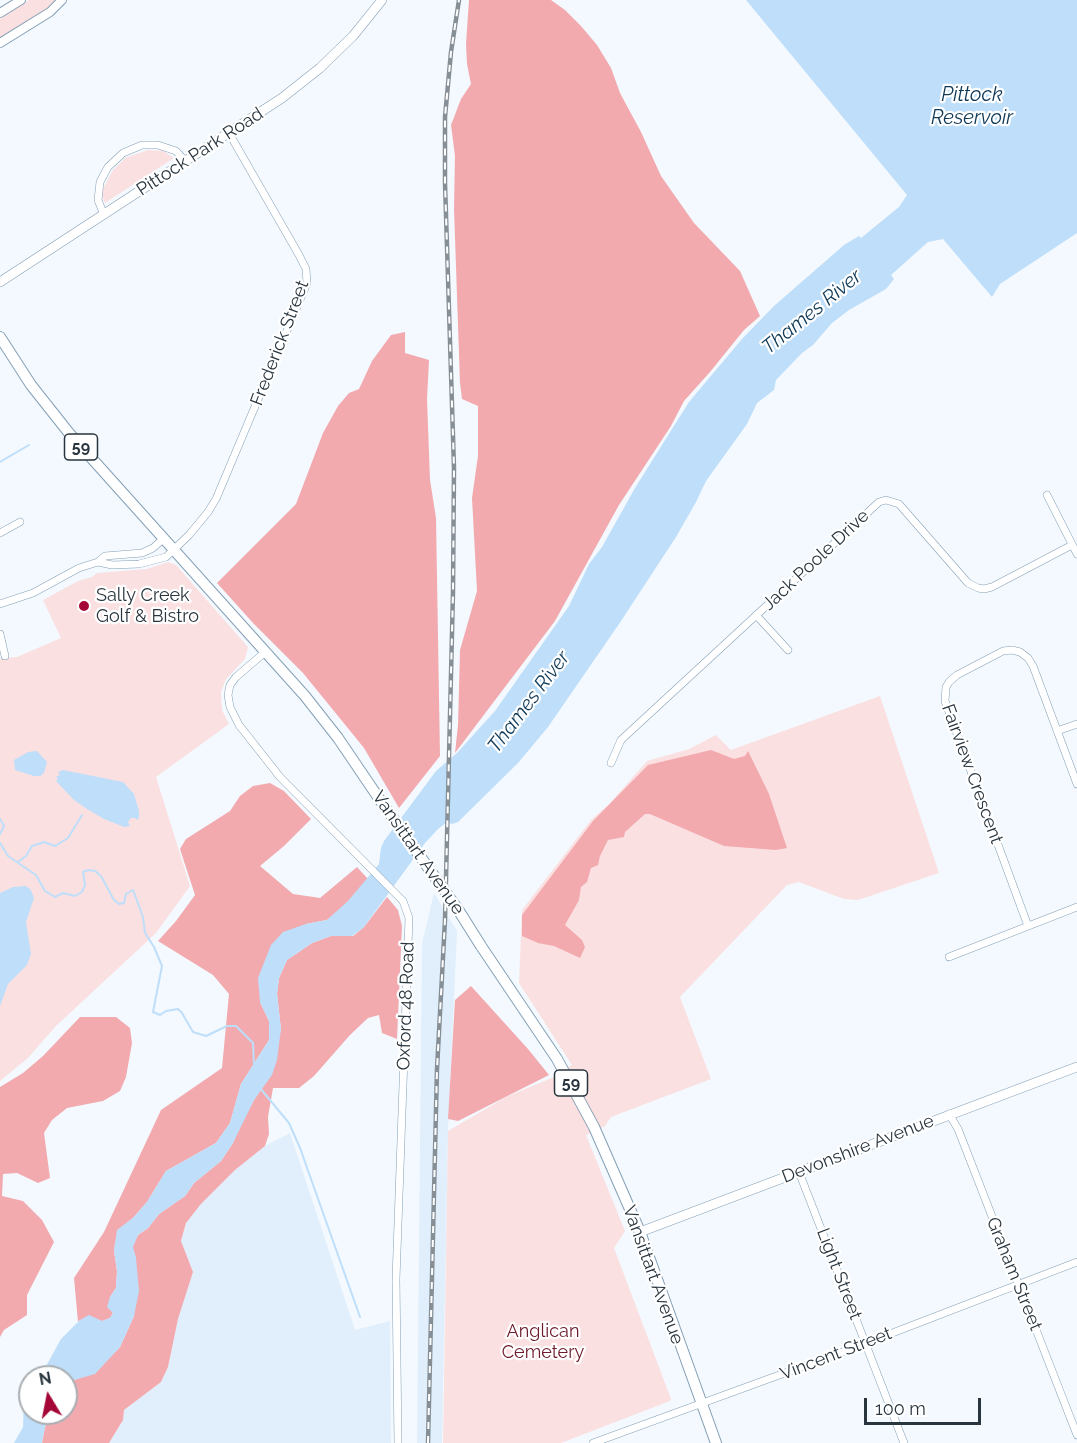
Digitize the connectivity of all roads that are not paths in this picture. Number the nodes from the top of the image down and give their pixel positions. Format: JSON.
{"nodes":[{"id":1,"x":21,"y":0,"type":"edge"},
{"id":2,"x":62,"y":0,"type":"edge"},
{"id":3,"x":382,"y":0,"type":"edge"},
{"id":4,"x":0,"y":13,"type":"edge"},
{"id":5,"x":0,"y":43,"type":"edge"},
{"id":6,"x":229,"y":133,"type":"junction"},
{"id":7,"x":186,"y":162,"type":"junction"},
{"id":8,"x":104,"y":215,"type":"junction"},
{"id":9,"x":0,"y":282,"type":"edge"},
{"id":10,"x":0,"y":337,"type":"edge"},
{"id":11,"x":1047,"y":495,"type":"dead end"},
{"id":12,"x":20,"y":522,"type":"dead end"},
{"id":13,"x":0,"y":533,"type":"edge"},
{"id":14,"x":163,"y":539,"type":"junction"},
{"id":15,"x":1072,"y":545,"type":"junction"},
{"id":16,"x":172,"y":550,"type":"junction"},
{"id":17,"x":1077,"y":554,"type":"edge"},
{"id":18,"x":98,"y":562,"type":"junction"},
{"id":19,"x":0,"y":604,"type":"edge"},
{"id":20,"x":756,"y":615,"type":"junction"},
{"id":21,"x":0,"y":634,"type":"edge"},
{"id":22,"x":788,"y":650,"type":"dead end"},
{"id":23,"x":264,"y":653,"type":"junction"},
{"id":24,"x":5,"y":656,"type":"dead end"},
{"id":25,"x":1077,"y":724,"type":"edge"},
{"id":26,"x":1057,"y":731,"type":"junction"},
{"id":27,"x":611,"y":763,"type":"dead end"},
{"id":28,"x":1077,"y":784,"type":"edge"},
{"id":29,"x":1077,"y":907,"type":"edge"},
{"id":30,"x":1028,"y":926,"type":"junction"},
{"id":31,"x":949,"y":957,"type":"dead end"},
{"id":32,"x":1077,"y":1067,"type":"edge"},
{"id":33,"x":949,"y":1114,"type":"junction"},
{"id":34,"x":799,"y":1172,"type":"junction"},
{"id":35,"x":639,"y":1232,"type":"junction"},
{"id":36,"x":1077,"y":1262,"type":"edge"},
{"id":37,"x":1019,"y":1284,"type":"junction"},
{"id":38,"x":866,"y":1343,"type":"junction"},
{"id":39,"x":701,"y":1403,"type":"junction"},
{"id":40,"x":1077,"y":1435,"type":"edge"},
{"id":41,"x":398,"y":1443,"type":"edge"},
{"id":42,"x":593,"y":1443,"type":"edge"},
{"id":43,"x":716,"y":1443,"type":"edge"},
{"id":44,"x":904,"y":1443,"type":"edge"}],
"edges":[{"from":1,"to":4,"type":"street"},
{"from":2,"to":5,"type":"street"},
{"from":3,"to":6,"type":"main road","name":"Pittock Park Road"},
{"from":6,"to":7,"type":"main road","name":"Pittock Park Road"},
{"from":6,"to":16,"type":"street","name":"Frederick Street"},
{"from":7,"to":8,"type":"main road","name":"Pittock Park Road"},
{"from":7,"to":8,"type":"street"},
{"from":8,"to":9,"type":"main road","name":"Pittock Park Road"},
{"from":10,"to":14,"type":"main road","name":"Vansittart Avenue","number":"59"},
{"from":11,"to":15,"type":"street"},
{"from":12,"to":13,"type":"street"},
{"from":14,"to":16,"type":"main road","name":"Vansittart Avenue","number":"59"},
{"from":14,"to":18,"type":"street"},
{"from":15,"to":17,"type":"street"},
{"from":15,"to":20,"type":"street","name":"Jack Poole Drive"},
{"from":16,"to":18,"type":"street"},
{"from":16,"to":23,"type":"main road","name":"Vansittart Avenue","number":"59"},
{"from":18,"to":19,"type":"street"},
{"from":20,"to":22,"type":"street"},
{"from":20,"to":27,"type":"street","name":"Jack Poole Drive"},
{"from":21,"to":24,"type":"street"},
{"from":23,"to":35,"type":"main road","name":"Vansittart Avenue","number":"59","bridge":true},
{"from":23,"to":41,"type":"street","name":"Oxford 48 Road"},
{"from":25,"to":26,"type":"street"},
{"from":26,"to":28,"type":"street","name":"Fairview Crescent"},
{"from":26,"to":30,"type":"street","name":"Fairview Crescent"},
{"from":29,"to":30,"type":"street"},
{"from":30,"to":31,"type":"street"},
{"from":32,"to":33,"type":"main road","name":"Devonshire Avenue"},
{"from":33,"to":34,"type":"main road","name":"Devonshire Avenue"},
{"from":33,"to":37,"type":"street","name":"Graham Street"},
{"from":34,"to":35,"type":"main road","name":"Devonshire Avenue"},
{"from":34,"to":38,"type":"street","name":"Light Street"},
{"from":35,"to":39,"type":"main road","name":"Vansittart Avenue","number":"59"},
{"from":36,"to":37,"type":"street","name":"Vincent Street"},
{"from":37,"to":38,"type":"street","name":"Vincent Street"},
{"from":37,"to":40,"type":"street","name":"Graham Street"},
{"from":38,"to":39,"type":"street","name":"Vincent Street"},
{"from":38,"to":44,"type":"street","name":"Light Street"},
{"from":39,"to":42,"type":"street","name":"Vincent Street"},
{"from":39,"to":43,"type":"main road","name":"Vansittart Avenue","number":"59"}]}
